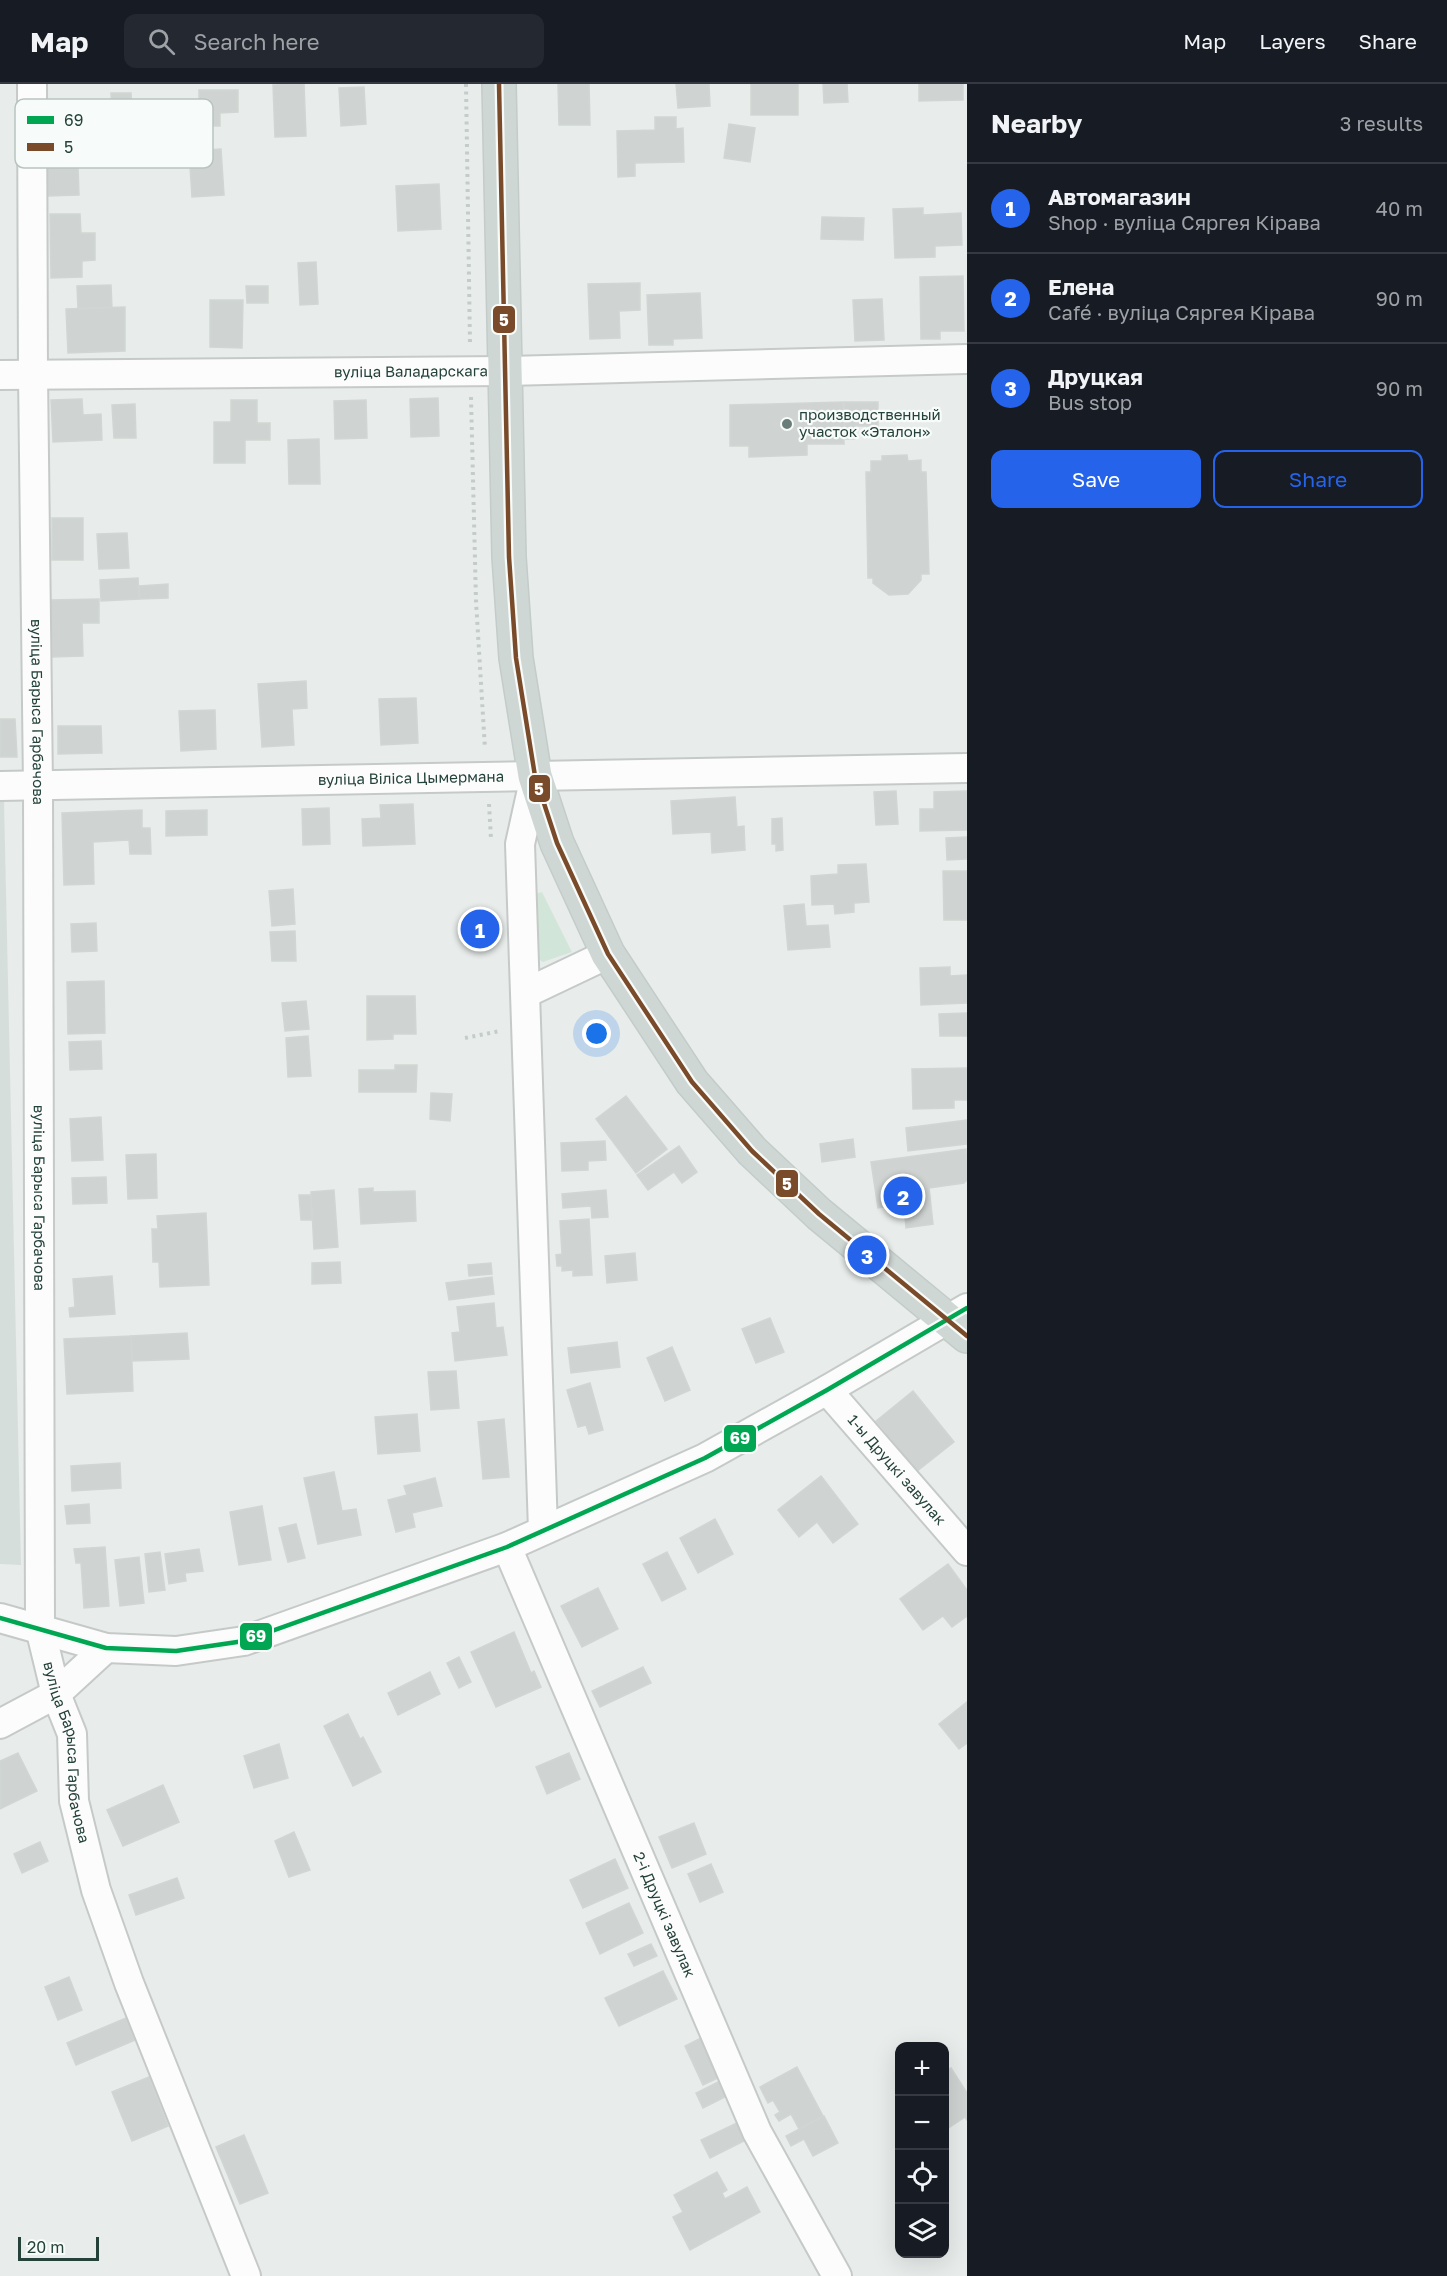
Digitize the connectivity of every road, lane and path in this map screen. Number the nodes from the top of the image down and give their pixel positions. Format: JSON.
{"nodes":[{"id":1,"x":499,"y":84,"type":"edge"},
{"id":2,"x":33,"y":168,"type":"edge"},
{"id":3,"x":967,"y":359,"type":"edge"},
{"id":4,"x":505,"y":371,"type":"junction"},
{"id":5,"x":0,"y":375,"type":"edge"},
{"id":6,"x":33,"y":375,"type":"junction"},
{"id":7,"x":967,"y":768,"type":"edge"},
{"id":8,"x":535,"y":776,"type":"junction"},
{"id":9,"x":0,"y":786,"type":"edge"},
{"id":10,"x":38,"y":786,"type":"junction"},
{"id":11,"x":608,"y":954,"type":"junction"},
{"id":12,"x":526,"y":993,"type":"junction"},
{"id":13,"x":960,"y":1321,"type":"edge"},
{"id":14,"x":827,"y":1390,"type":"junction"},
{"id":15,"x":543,"y":1530,"type":"junction"},
{"id":16,"x":507,"y":1547,"type":"junction"},
{"id":17,"x":967,"y":1551,"type":"edge"},
{"id":18,"x":0,"y":1618,"type":"edge"},
{"id":19,"x":40,"y":1628,"type":"junction"},
{"id":20,"x":106,"y":1648,"type":"junction"},
{"id":21,"x":56,"y":1694,"type":"junction"},
{"id":22,"x":0,"y":1724,"type":"edge"},
{"id":23,"x":246,"y":2276,"type":"edge"},
{"id":24,"x":837,"y":2276,"type":"edge"}],
"edges":[{"from":1,"to":4,"type":"main road"},
{"from":2,"to":6,"type":"street","name":"вуліца Барыса Гарбачова"},
{"from":3,"to":4,"type":"street","name":"вуліца Валадарскага"},
{"from":4,"to":6,"type":"street","name":"вуліца Валадарскага"},
{"from":4,"to":8,"type":"main road"},
{"from":5,"to":6,"type":"street","name":"вуліца Валадарскага"},
{"from":6,"to":10,"type":"street","name":"вуліца Барыса Гарбачова"},
{"from":7,"to":8,"type":"street","name":"вуліца Віліса Цымермана"},
{"from":8,"to":10,"type":"street","name":"вуліца Віліса Цымермана"},
{"from":8,"to":11,"type":"main road"},
{"from":8,"to":12,"type":"street"},
{"from":9,"to":10,"type":"street","name":"вуліца Віліса Цымермана"},
{"from":10,"to":19,"type":"street","name":"вуліца Барыса Гарбачова"},
{"from":11,"to":12,"type":"street"},
{"from":11,"to":13,"type":"main road"},
{"from":12,"to":15,"type":"street"},
{"from":13,"to":14,"type":"street"},
{"from":14,"to":15,"type":"street"},
{"from":14,"to":17,"type":"street","name":"1-ы Друцкі завулак"},
{"from":15,"to":16,"type":"street"},
{"from":16,"to":20,"type":"street"},
{"from":16,"to":24,"type":"street","name":"2-і Друцкі завулак"},
{"from":18,"to":19,"type":"street"},
{"from":19,"to":20,"type":"street"},
{"from":19,"to":21,"type":"street","name":"вуліца Барыса Гарбачова"},
{"from":20,"to":21,"type":"street"},
{"from":21,"to":22,"type":"street"},
{"from":21,"to":23,"type":"street","name":"вуліца Барыса Гарбачова"}]}
